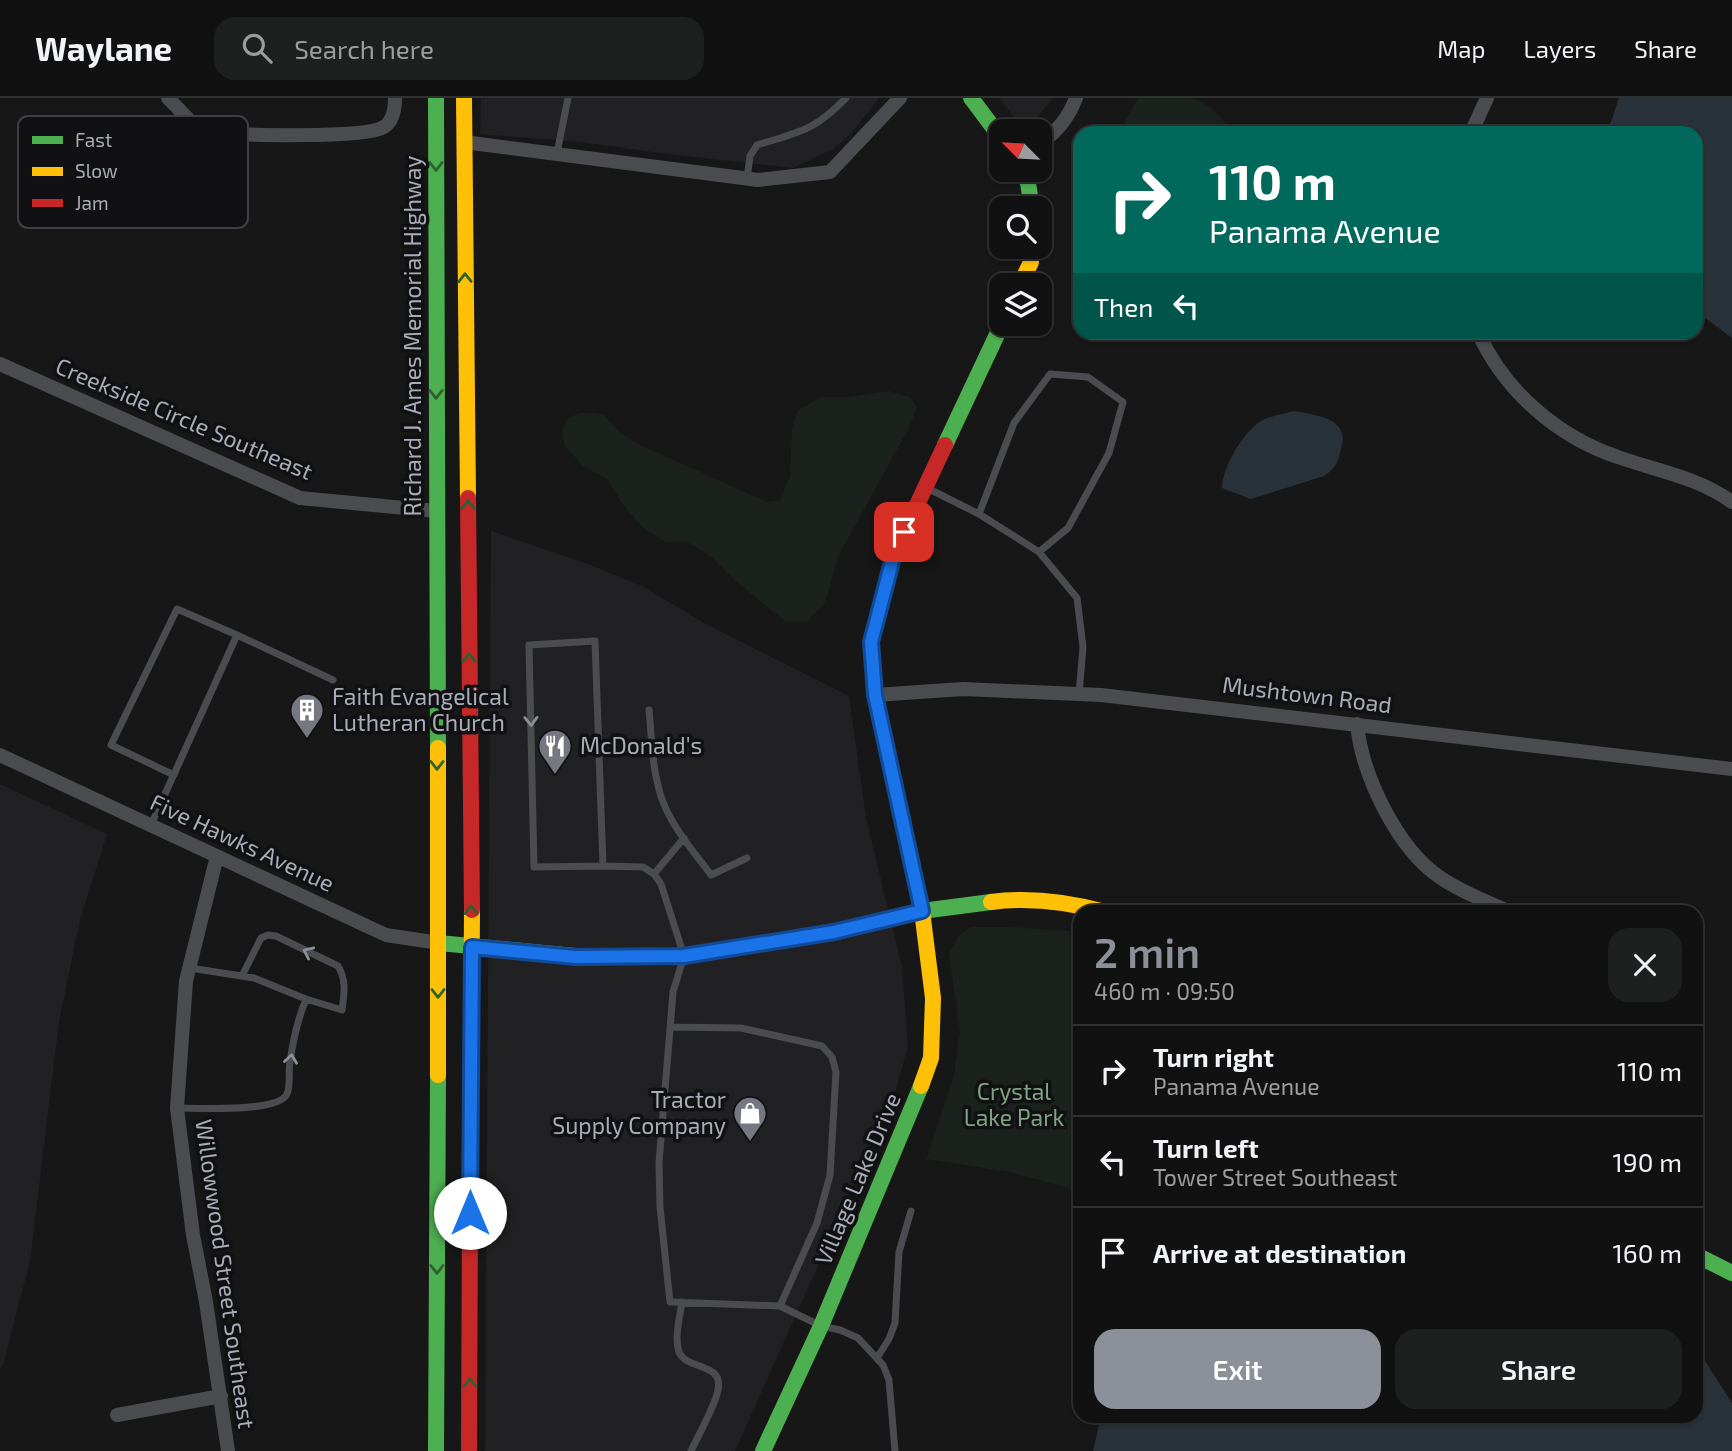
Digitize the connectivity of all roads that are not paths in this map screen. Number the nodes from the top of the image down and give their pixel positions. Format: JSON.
{"nodes":[{"id":1,"x":168,"y":98,"type":"edge"},
{"id":2,"x":395,"y":98,"type":"edge"},
{"id":3,"x":436,"y":98,"type":"edge"},
{"id":4,"x":464,"y":98,"type":"edge"},
{"id":5,"x":568,"y":98,"type":"edge"},
{"id":6,"x":846,"y":98,"type":"edge"},
{"id":7,"x":900,"y":98,"type":"edge"},
{"id":8,"x":971,"y":98,"type":"edge"},
{"id":9,"x":1076,"y":98,"type":"edge"},
{"id":10,"x":1487,"y":98,"type":"edge"},
{"id":11,"x":185,"y":116,"type":"edge"},
{"id":12,"x":989,"y":122,"type":"edge"},
{"id":13,"x":1474,"y":126,"type":"edge"},
{"id":14,"x":248,"y":133,"type":"edge"},
{"id":15,"x":1052,"y":135,"type":"edge"},
{"id":16,"x":464,"y":142,"type":"junction"},
{"id":17,"x":557,"y":153,"type":"junction"},
{"id":18,"x":747,"y":178,"type":"junction"},
{"id":19,"x":996,"y":336,"type":"edge"},
{"id":20,"x":1483,"y":340,"type":"edge"},
{"id":21,"x":0,"y":364,"type":"edge"},
{"id":22,"x":925,"y":487,"type":"junction"},
{"id":23,"x":1732,"y":502,"type":"edge"},
{"id":24,"x":436,"y":511,"type":"junction"},
{"id":25,"x":979,"y":514,"type":"junction"},
{"id":26,"x":1039,"y":552,"type":"junction"},
{"id":27,"x":237,"y":635,"type":"junction"},
{"id":28,"x":333,"y":680,"type":"dead end"},
{"id":29,"x":1079,"y":694,"type":"junction"},
{"id":30,"x":875,"y":695,"type":"junction"},
{"id":31,"x":649,"y":710,"type":"dead end"},
{"id":32,"x":1357,"y":724,"type":"junction"},
{"id":33,"x":0,"y":755,"type":"edge"},
{"id":34,"x":1732,"y":769,"type":"edge"},
{"id":35,"x":174,"y":775,"type":"junction"},
{"id":36,"x":151,"y":825,"type":"junction"},
{"id":37,"x":684,"y":838,"type":"junction"},
{"id":38,"x":217,"y":856,"type":"junction"},
{"id":39,"x":747,"y":858,"type":"dead end"},
{"id":40,"x":603,"y":866,"type":"junction"},
{"id":41,"x":654,"y":874,"type":"junction"},
{"id":42,"x":1075,"y":905,"type":"edge"},
{"id":43,"x":1496,"y":905,"type":"edge"},
{"id":44,"x":922,"y":911,"type":"junction"},
{"id":45,"x":439,"y":943,"type":"junction"},
{"id":46,"x":472,"y":947,"type":"junction"},
{"id":47,"x":684,"y":956,"type":"junction"},
{"id":48,"x":189,"y":968,"type":"junction"},
{"id":49,"x":242,"y":976,"type":"junction"},
{"id":50,"x":306,"y":999,"type":"junction"},
{"id":51,"x":671,"y":1027,"type":"junction"},
{"id":52,"x":177,"y":1108,"type":"junction"},
{"id":53,"x":911,"y":1211,"type":"dead end"},
{"id":54,"x":1703,"y":1258,"type":"edge"},
{"id":55,"x":1732,"y":1273,"type":"edge"},
{"id":56,"x":682,"y":1302,"type":"junction"},
{"id":57,"x":779,"y":1306,"type":"junction"},
{"id":58,"x":821,"y":1326,"type":"junction"},
{"id":59,"x":877,"y":1358,"type":"junction"},
{"id":60,"x":221,"y":1396,"type":"junction"},
{"id":61,"x":117,"y":1415,"type":"dead end"},
{"id":62,"x":228,"y":1451,"type":"edge"},
{"id":63,"x":436,"y":1451,"type":"edge"},
{"id":64,"x":469,"y":1451,"type":"edge"},
{"id":65,"x":691,"y":1451,"type":"edge"},
{"id":66,"x":763,"y":1451,"type":"edge"},
{"id":67,"x":894,"y":1451,"type":"edge"}],
"edges":[{"from":1,"to":11,"type":"street"},
{"from":2,"to":14,"type":"street"},
{"from":3,"to":24,"type":"main road","name":"Richard J. Ames Memorial Highway","one_way":true},
{"from":4,"to":16,"type":"main road"},
{"from":5,"to":17,"type":"lane"},
{"from":6,"to":18,"type":"lane"},
{"from":7,"to":18,"type":"street"},
{"from":8,"to":12,"type":"main road"},
{"from":9,"to":15,"type":"street"},
{"from":10,"to":13,"type":"street"},
{"from":16,"to":17,"type":"street"},
{"from":46,"to":16,"type":"main road","one_way":true},
{"from":17,"to":18,"type":"street"},
{"from":19,"to":22,"type":"main road","name":"Village Lake Drive"},
{"from":20,"to":23,"type":"street"},
{"from":21,"to":24,"type":"street","name":"Creekside Circle Southeast"},
{"from":22,"to":25,"type":"lane"},
{"from":22,"to":30,"type":"main road","name":"Village Lake Drive"},
{"from":24,"to":45,"type":"main road","name":"Richard J. Ames Memorial Highway","one_way":true},
{"from":25,"to":26,"type":"lane"},
{"from":25,"to":26,"type":"lane"},
{"from":26,"to":29,"type":"lane"},
{"from":27,"to":28,"type":"lane"},
{"from":27,"to":35,"type":"lane"},
{"from":27,"to":35,"type":"lane"},
{"from":29,"to":30,"type":"street","name":"Mushtown Road"},
{"from":29,"to":32,"type":"street","name":"Mushtown Road"},
{"from":30,"to":44,"type":"main road","name":"Village Lake Drive"},
{"from":31,"to":37,"type":"lane"},
{"from":32,"to":34,"type":"street","name":"Mushtown Road"},
{"from":32,"to":43,"type":"street"},
{"from":33,"to":36,"type":"street","name":"Five Hawks Avenue"},
{"from":35,"to":36,"type":"lane"},
{"from":36,"to":38,"type":"street","name":"Five Hawks Avenue"},
{"from":37,"to":39,"type":"lane"},
{"from":37,"to":41,"type":"lane"},
{"from":38,"to":45,"type":"street","name":"Five Hawks Avenue"},
{"from":38,"to":48,"type":"street","name":"Willowwood Street Southeast"},
{"from":40,"to":40,"type":"lane","one_way":true},
{"from":40,"to":41,"type":"lane"},
{"from":41,"to":47,"type":"lane"},
{"from":42,"to":44,"type":"main road","name":"Five Hawks Avenue"},
{"from":44,"to":47,"type":"main road","name":"Five Hawks Avenue"},
{"from":44,"to":58,"type":"main road","name":"Village Lake Drive"},
{"from":45,"to":46,"type":"main road","name":"Five Hawks Avenue"},
{"from":45,"to":63,"type":"main road","name":"Richard J. Ames Memorial Highway","one_way":true},
{"from":46,"to":47,"type":"main road","name":"Five Hawks Avenue"},
{"from":64,"to":46,"type":"main road","one_way":true},
{"from":47,"to":51,"type":"lane"},
{"from":48,"to":49,"type":"lane"},
{"from":48,"to":52,"type":"street","name":"Willowwood Street Southeast"},
{"from":49,"to":50,"type":"lane"},
{"from":50,"to":49,"type":"lane","one_way":true},
{"from":52,"to":50,"type":"lane","one_way":true},
{"from":51,"to":56,"type":"lane"},
{"from":51,"to":57,"type":"lane"},
{"from":52,"to":60,"type":"street","name":"Willowwood Street Southeast"},
{"from":53,"to":59,"type":"lane"},
{"from":54,"to":55,"type":"main road"},
{"from":56,"to":57,"type":"lane"},
{"from":56,"to":65,"type":"lane"},
{"from":57,"to":58,"type":"lane"},
{"from":58,"to":59,"type":"lane"},
{"from":58,"to":66,"type":"main road","name":"Village Lake Drive"},
{"from":59,"to":67,"type":"lane"},
{"from":60,"to":61,"type":"street"},
{"from":60,"to":62,"type":"street","name":"Willowwood Street Southeast"}]}
